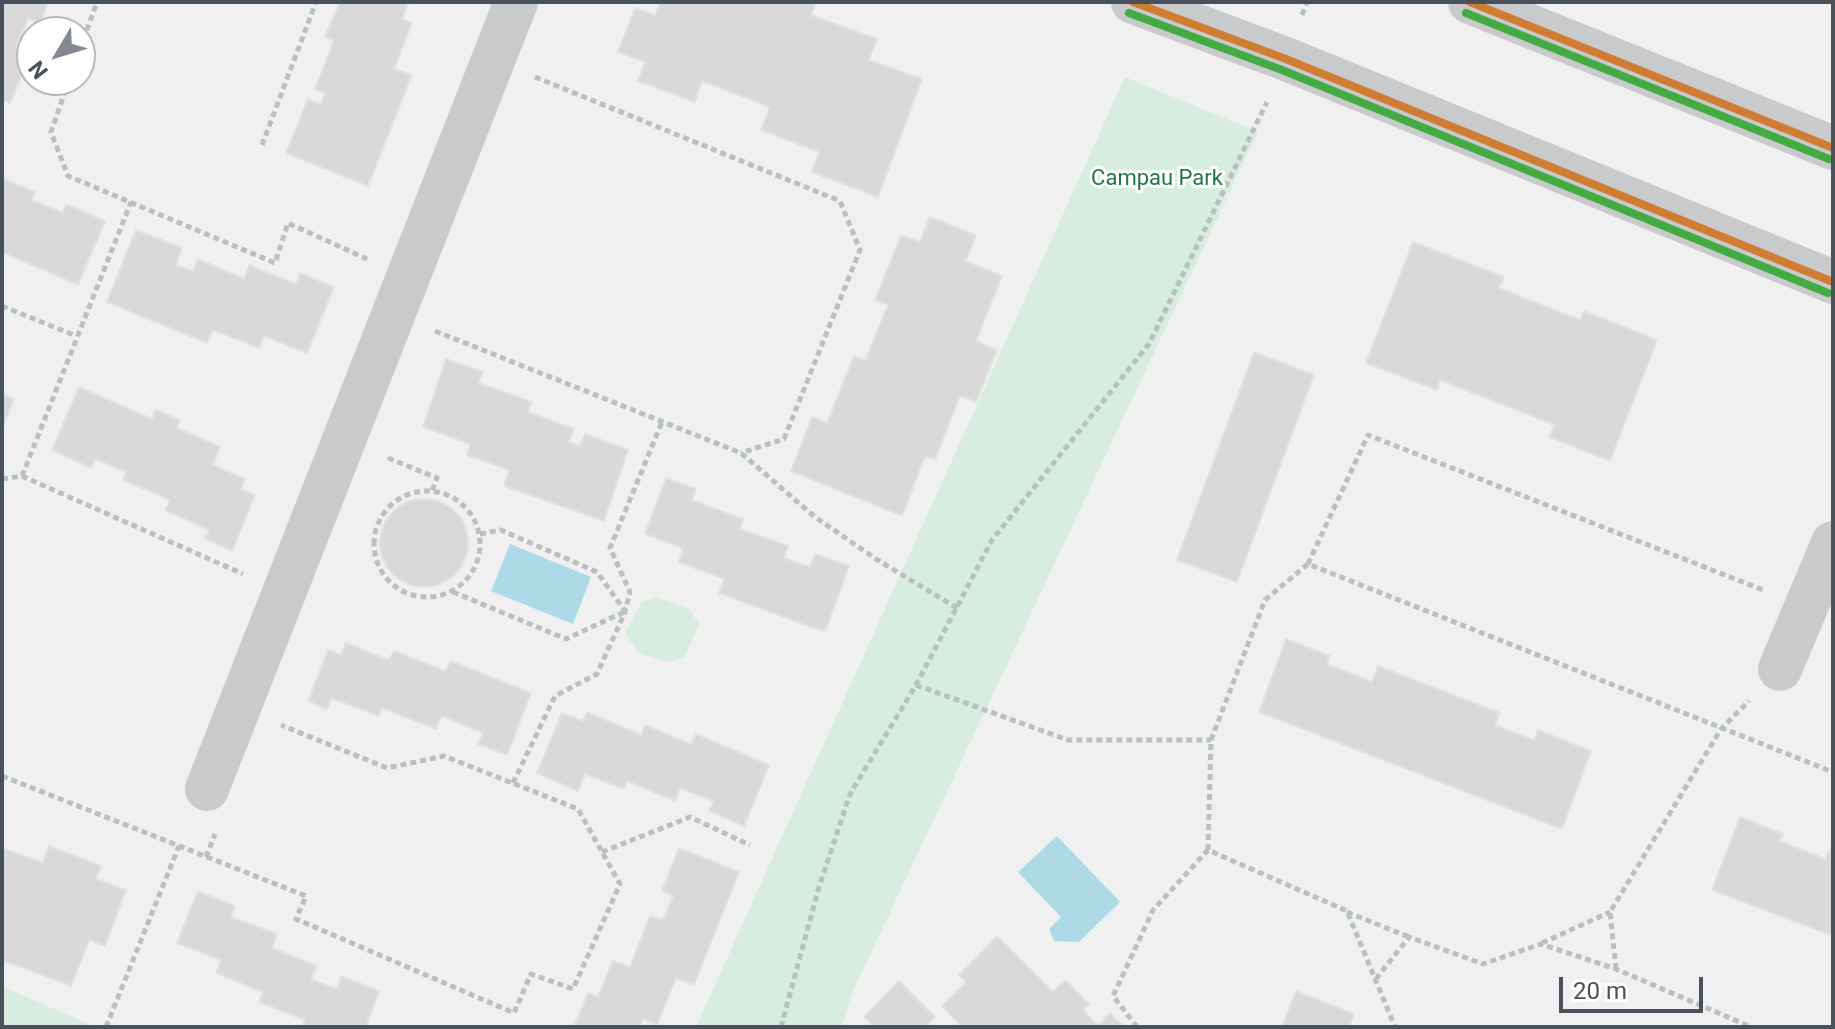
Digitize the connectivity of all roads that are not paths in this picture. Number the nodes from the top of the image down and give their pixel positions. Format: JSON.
{"nodes":[{"id":1,"x":516,"y":2,"type":"edge"},
{"id":2,"x":1133,"y":2,"type":"edge"},
{"id":3,"x":1470,"y":2,"type":"edge"},
{"id":4,"x":1833,"y":148,"type":"edge"},
{"id":5,"x":1833,"y":282,"type":"edge"},
{"id":6,"x":1833,"y":543,"type":"edge"},
{"id":7,"x":1780,"y":669,"type":"road end"},
{"id":8,"x":207,"y":789,"type":"dead end"}],
"edges":[{"from":1,"to":8,"type":"street"},
{"from":2,"to":5,"type":"street"},
{"from":3,"to":4,"type":"street"},
{"from":6,"to":7,"type":"street"}]}
